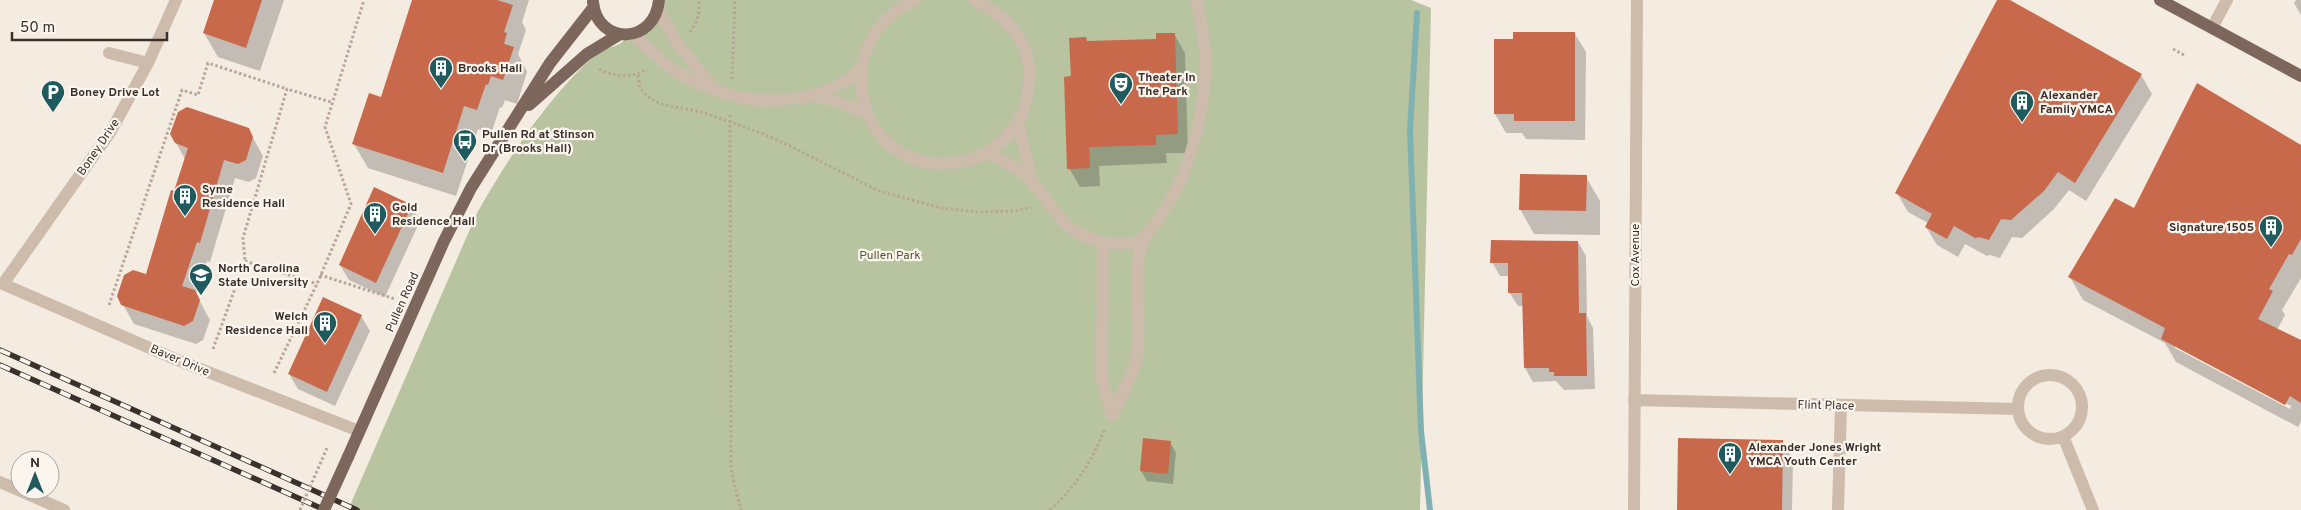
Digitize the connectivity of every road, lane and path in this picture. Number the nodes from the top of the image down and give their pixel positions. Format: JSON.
{"nodes":[{"id":1,"x":176,"y":0,"type":"edge"},
{"id":2,"x":364,"y":0,"type":"edge"},
{"id":3,"x":698,"y":0,"type":"edge"},
{"id":4,"x":735,"y":0,"type":"edge"},
{"id":5,"x":915,"y":0,"type":"edge"},
{"id":6,"x":974,"y":0,"type":"edge"},
{"id":7,"x":1196,"y":0,"type":"edge"},
{"id":8,"x":1637,"y":0,"type":"edge"},
{"id":9,"x":2160,"y":0,"type":"edge"},
{"id":10,"x":2227,"y":0,"type":"edge"},
{"id":11,"x":659,"y":2,"type":"edge"},
{"id":12,"x":593,"y":4,"type":"edge"},
{"id":13,"x":2212,"y":28,"type":"junction"},
{"id":14,"x":626,"y":34,"type":"junction"},
{"id":15,"x":685,"y":38,"type":"dead end"},
{"id":16,"x":2173,"y":49,"type":"dead end"},
{"id":17,"x":109,"y":53,"type":"dead end"},
{"id":18,"x":2184,"y":55,"type":"dead end"},
{"id":19,"x":148,"y":63,"type":"junction"},
{"id":20,"x":654,"y":65,"type":"dead end"},
{"id":21,"x":860,"y":68,"type":"junction"},
{"id":22,"x":599,"y":69,"type":"dead end"},
{"id":23,"x":638,"y":75,"type":"junction"},
{"id":24,"x":2301,"y":76,"type":"edge"},
{"id":25,"x":732,"y":79,"type":"dead end"},
{"id":26,"x":714,"y":88,"type":"junction"},
{"id":27,"x":287,"y":89,"type":"junction"},
{"id":28,"x":813,"y":96,"type":"junction"},
{"id":29,"x":331,"y":102,"type":"junction"},
{"id":30,"x":520,"y":113,"type":"junction"},
{"id":31,"x":730,"y":115,"type":"dead end"},
{"id":32,"x":868,"y":115,"type":"junction"},
{"id":33,"x":729,"y":122,"type":"junction"},
{"id":34,"x":1018,"y":124,"type":"junction"},
{"id":35,"x":988,"y":153,"type":"junction"},
{"id":36,"x":1032,"y":182,"type":"junction"},
{"id":37,"x":1034,"y":206,"type":"dead end"},
{"id":38,"x":1146,"y":236,"type":"junction"},
{"id":39,"x":1103,"y":242,"type":"junction"},
{"id":40,"x":245,"y":261,"type":"junction"},
{"id":41,"x":320,"y":275,"type":"junction"},
{"id":42,"x":2,"y":284,"type":"joint"},
{"id":43,"x":317,"y":284,"type":"junction"},
{"id":44,"x":395,"y":300,"type":"dead end"},
{"id":45,"x":109,"y":305,"type":"dead end"},
{"id":46,"x":213,"y":349,"type":"dead end"},
{"id":47,"x":274,"y":373,"type":"dead end"},
{"id":48,"x":1634,"y":400,"type":"junction"},
{"id":49,"x":1841,"y":405,"type":"junction"},
{"id":50,"x":2018,"y":410,"type":"junction"},
{"id":51,"x":1112,"y":415,"type":"junction"},
{"id":52,"x":359,"y":431,"type":"junction"},
{"id":53,"x":2063,"y":436,"type":"junction"},
{"id":54,"x":327,"y":448,"type":"dead end"},
{"id":55,"x":0,"y":482,"type":"edge"},
{"id":56,"x":36,"y":504,"type":"edge"},
{"id":57,"x":64,"y":510,"type":"edge"},
{"id":58,"x":300,"y":510,"type":"edge"},
{"id":59,"x":324,"y":510,"type":"edge"},
{"id":60,"x":741,"y":510,"type":"edge"},
{"id":61,"x":1050,"y":510,"type":"edge"},
{"id":62,"x":1634,"y":510,"type":"edge"},
{"id":63,"x":1838,"y":510,"type":"edge"},
{"id":64,"x":2093,"y":510,"type":"edge"}],
"edges":[{"from":1,"to":19,"type":"street","name":"Boney Drive"},
{"from":2,"to":29,"type":"path"},
{"from":3,"to":15,"type":"path"},
{"from":4,"to":25,"type":"path"},
{"from":5,"to":21,"type":"street"},
{"from":6,"to":34,"type":"street"},
{"from":7,"to":38,"type":"street"},
{"from":8,"to":48,"type":"street","name":"Cox Avenue"},
{"from":9,"to":13,"type":"main road"},
{"from":10,"to":13,"type":"street"},
{"from":11,"to":14,"type":"main road","name":"Pullen Road"},
{"from":11,"to":26,"type":"street"},
{"from":12,"to":14,"type":"main road"},
{"from":12,"to":30,"type":"main road","name":"Pullen Road"},
{"from":13,"to":24,"type":"main road"},
{"from":14,"to":26,"type":"street"},
{"from":14,"to":30,"type":"main road","name":"Pullen Road"},
{"from":16,"to":18,"type":"path"},
{"from":17,"to":19,"type":"street"},
{"from":19,"to":42,"type":"street","name":"Boney Drive"},
{"from":20,"to":23,"type":"path"},
{"from":21,"to":28,"type":"street"},
{"from":21,"to":32,"type":"street"},
{"from":22,"to":23,"type":"path"},
{"from":23,"to":33,"type":"path"},
{"from":26,"to":28,"type":"street"},
{"from":27,"to":29,"type":"path"},
{"from":27,"to":40,"type":"path"},
{"from":27,"to":45,"type":"path"},
{"from":28,"to":32,"type":"street"},
{"from":29,"to":41,"type":"path"},
{"from":30,"to":52,"type":"main road","name":"Pullen Road"},
{"from":31,"to":33,"type":"path"},
{"from":32,"to":35,"type":"street"},
{"from":33,"to":37,"type":"path"},
{"from":33,"to":60,"type":"path"},
{"from":34,"to":35,"type":"street"},
{"from":34,"to":36,"type":"street"},
{"from":35,"to":36,"type":"street"},
{"from":36,"to":39,"type":"street"},
{"from":38,"to":39,"type":"street"},
{"from":38,"to":51,"type":"street"},
{"from":39,"to":51,"type":"street"},
{"from":40,"to":43,"type":"path"},
{"from":40,"to":46,"type":"path"},
{"from":41,"to":43,"type":"path"},
{"from":41,"to":44,"type":"path"},
{"from":42,"to":52,"type":"street","name":"Baver Drive"},
{"from":43,"to":47,"type":"path"},
{"from":48,"to":49,"type":"street","name":"Flint Place"},
{"from":48,"to":62,"type":"street","name":"Cox Avenue"},
{"from":49,"to":50,"type":"street","name":"Flint Place"},
{"from":49,"to":63,"type":"street"},
{"from":50,"to":53,"type":"street"},
{"from":50,"to":53,"type":"street"},
{"from":51,"to":61,"type":"path"},
{"from":52,"to":59,"type":"main road","name":"Pullen Road","bridge":true},
{"from":53,"to":64,"type":"street"},
{"from":54,"to":58,"type":"path","bridge":true},
{"from":55,"to":56,"type":"street"},
{"from":56,"to":57,"type":"street"}]}
